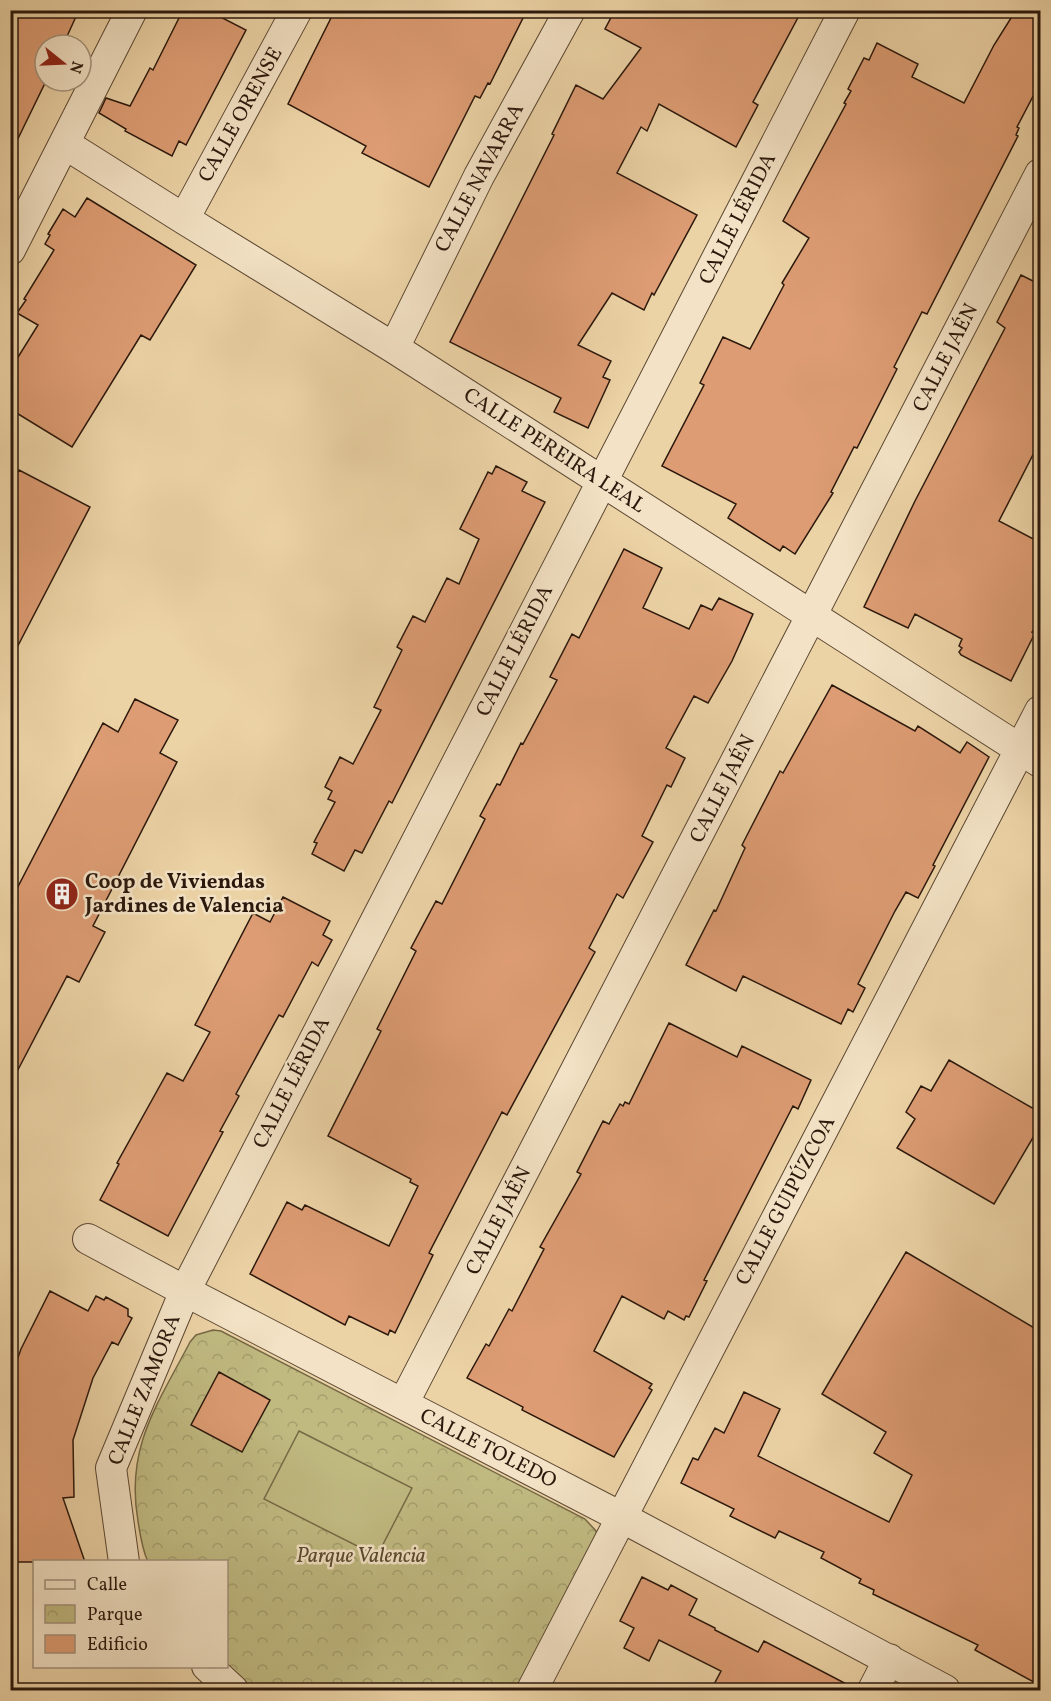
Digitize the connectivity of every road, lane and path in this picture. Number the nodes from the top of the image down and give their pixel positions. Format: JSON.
{"nodes":[{"id":1,"x":132,"y":10,"type":"edge"},
{"id":2,"x":297,"y":10,"type":"edge"},
{"id":3,"x":570,"y":10,"type":"edge"},
{"id":4,"x":845,"y":10,"type":"edge"},
{"id":5,"x":65,"y":144,"type":"junction"},
{"id":6,"x":1041,"y":174,"type":"edge"},
{"id":7,"x":184,"y":219,"type":"junction"},
{"id":8,"x":10,"y":250,"type":"edge"},
{"id":9,"x":394,"y":348,"type":"junction"},
{"id":10,"x":602,"y":483,"type":"junction"},
{"id":11,"x":813,"y":616,"type":"junction"},
{"id":12,"x":1041,"y":711,"type":"edge"},
{"id":13,"x":1031,"y":755,"type":"edge"},
{"id":14,"x":88,"y":1239,"type":"dead end"},
{"id":15,"x":185,"y":1292,"type":"junction"},
{"id":16,"x":403,"y":1404,"type":"junction"},
{"id":17,"x":621,"y":1517,"type":"junction"},
{"id":18,"x":124,"y":1560,"type":"edge"},
{"id":19,"x":889,"y":1659,"type":"junction"},
{"id":20,"x":209,"y":1668,"type":"edge"},
{"id":21,"x":234,"y":1690,"type":"edge"},
{"id":22,"x":532,"y":1690,"type":"edge"},
{"id":23,"x":873,"y":1690,"type":"edge"},
{"id":24,"x":945,"y":1690,"type":"edge"}],
"edges":[{"from":1,"to":5,"type":"street"},
{"from":2,"to":7,"type":"street","name":"CALLE ORENSE"},
{"from":3,"to":9,"type":"street","name":"CALLE NAVARRA"},
{"from":4,"to":10,"type":"street","name":"CALLE LÉRIDA"},
{"from":5,"to":7,"type":"street","name":"CALLE PEREIRA LEAL"},
{"from":5,"to":8,"type":"street"},
{"from":6,"to":11,"type":"street","name":"CALLE JAÉN"},
{"from":7,"to":9,"type":"street","name":"CALLE PEREIRA LEAL"},
{"from":9,"to":10,"type":"street","name":"CALLE PEREIRA LEAL"},
{"from":10,"to":11,"type":"street","name":"CALLE PEREIRA LEAL"},
{"from":10,"to":15,"type":"street","name":"CALLE LÉRIDA"},
{"from":11,"to":13,"type":"street","name":"CALLE PEREIRA LEAL"},
{"from":11,"to":16,"type":"street","name":"CALLE JAÉN"},
{"from":12,"to":13,"type":"street","name":"CALLE GUIPÚZCOA"},
{"from":13,"to":17,"type":"street","name":"CALLE GUIPÚZCOA"},
{"from":14,"to":15,"type":"street","name":"CALLE TOLEDO"},
{"from":15,"to":16,"type":"street","name":"CALLE TOLEDO"},
{"from":15,"to":18,"type":"street","name":"CALLE ZAMORA"},
{"from":16,"to":17,"type":"street","name":"CALLE TOLEDO"},
{"from":17,"to":19,"type":"street","name":"CALLE TOLEDO"},
{"from":17,"to":22,"type":"street","name":"CALLE GUIPÚZCOA"},
{"from":19,"to":23,"type":"street"},
{"from":19,"to":24,"type":"street","name":"CALLE TOLEDO"},
{"from":20,"to":21,"type":"street"}]}
